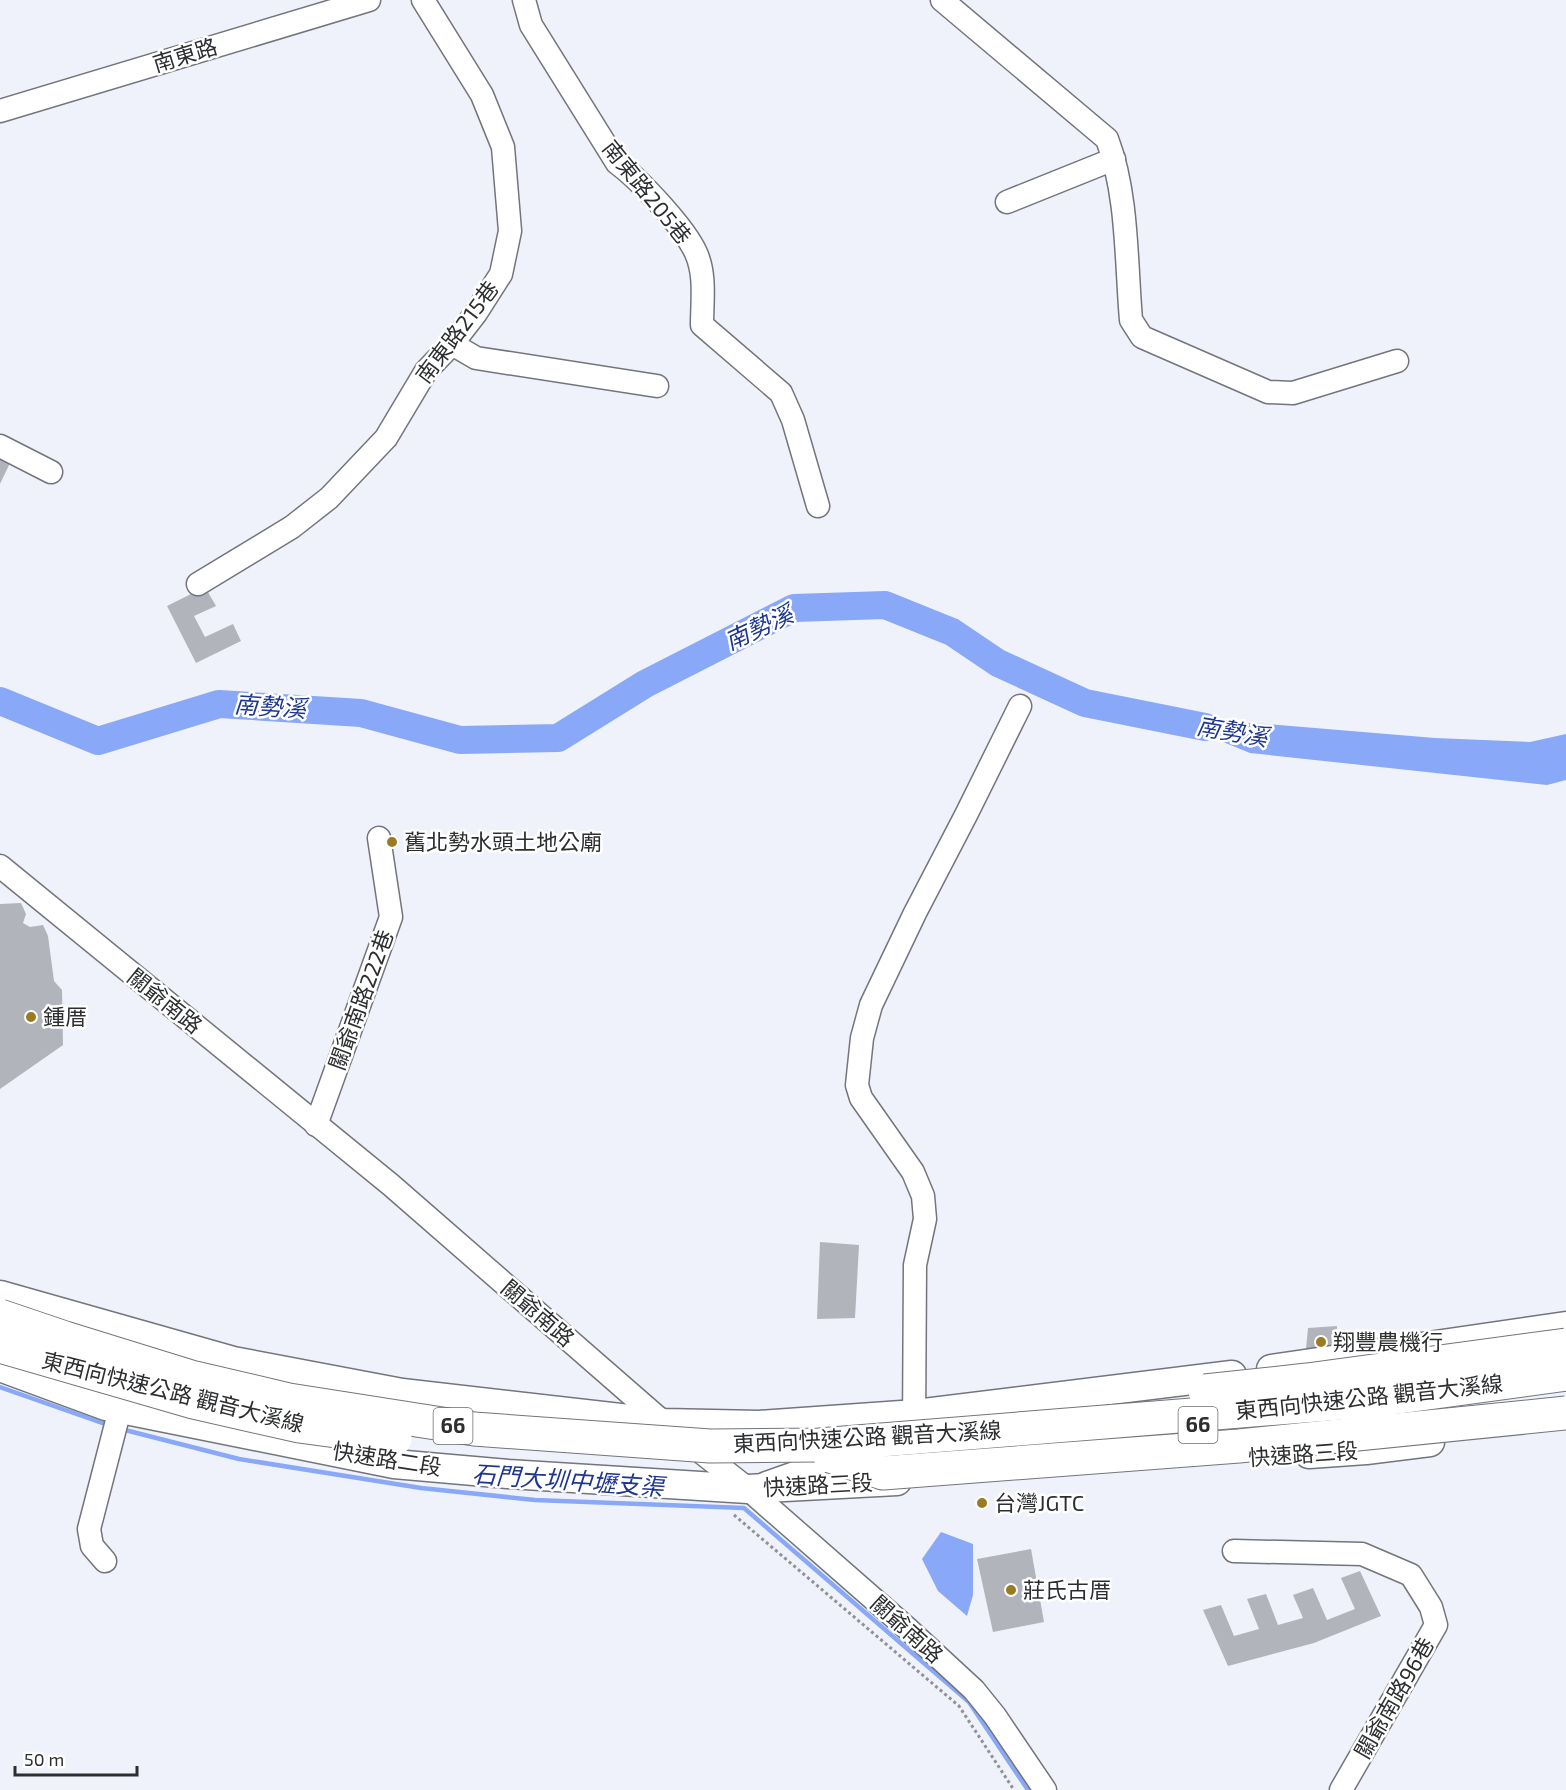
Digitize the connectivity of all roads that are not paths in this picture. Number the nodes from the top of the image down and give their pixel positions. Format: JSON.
{"nodes":[{"id":1,"x":423,"y":0,"type":"edge"},
{"id":2,"x":524,"y":0,"type":"edge"},
{"id":3,"x":942,"y":0,"type":"edge"},
{"id":4,"x":358,"y":2,"type":"edge"},
{"id":5,"x":0,"y":111,"type":"edge"},
{"id":6,"x":1114,"y":159,"type":"junction"},
{"id":7,"x":1007,"y":202,"type":"dead end"},
{"id":8,"x":452,"y":344,"type":"junction"},
{"id":9,"x":1397,"y":361,"type":"dead end"},
{"id":10,"x":657,"y":386,"type":"dead end"},
{"id":11,"x":0,"y":446,"type":"edge"},
{"id":12,"x":51,"y":472,"type":"dead end"},
{"id":13,"x":818,"y":506,"type":"dead end"},
{"id":14,"x":198,"y":584,"type":"dead end"},
{"id":15,"x":1020,"y":706,"type":"dead end"},
{"id":16,"x":379,"y":838,"type":"dead end"},
{"id":17,"x":0,"y":867,"type":"edge"},
{"id":18,"x":316,"y":1125,"type":"junction"},
{"id":19,"x":0,"y":1295,"type":"edge"},
{"id":20,"x":0,"y":1316,"type":"edge"},
{"id":21,"x":1566,"y":1326,"type":"edge"},
{"id":22,"x":1566,"y":1345,"type":"edge"},
{"id":23,"x":0,"y":1346,"type":"edge"},
{"id":24,"x":1355,"y":1356,"type":"junction"},
{"id":25,"x":1566,"y":1359,"type":"edge"},
{"id":26,"x":0,"y":1367,"type":"edge"},
{"id":27,"x":1566,"y":1374,"type":"edge"},
{"id":28,"x":1359,"y":1389,"type":"junction"},
{"id":29,"x":1566,"y":1389,"type":"edge"},
{"id":30,"x":1566,"y":1401,"type":"edge"},
{"id":31,"x":120,"y":1409,"type":"junction"},
{"id":32,"x":1566,"y":1413,"type":"edge"},
{"id":33,"x":664,"y":1423,"type":"junction"},
{"id":34,"x":1566,"y":1425,"type":"edge"},
{"id":35,"x":1365,"y":1438,"type":"junction"},
{"id":36,"x":915,"y":1444,"type":"junction"},
{"id":37,"x":830,"y":1456,"type":"junction"},
{"id":38,"x":748,"y":1489,"type":"junction"},
{"id":39,"x":1234,"y":1551,"type":"dead end"},
{"id":40,"x":105,"y":1561,"type":"dead end"},
{"id":41,"x":1045,"y":1790,"type":"edge"},
{"id":42,"x":1341,"y":1790,"type":"edge"}],
"edges":[{"from":1,"to":8,"type":"street","name":"南東路215巷"},
{"from":2,"to":13,"type":"street","name":"南東路205巷"},
{"from":3,"to":6,"type":"street"},
{"from":4,"to":5,"type":"street","name":"南東路"},
{"from":6,"to":7,"type":"street"},
{"from":6,"to":9,"type":"street"},
{"from":8,"to":10,"type":"street"},
{"from":8,"to":14,"type":"street","name":"南東路215巷"},
{"from":11,"to":12,"type":"street"},
{"from":15,"to":36,"type":"street"},
{"from":16,"to":18,"type":"street","name":"關爺南路222巷"},
{"from":17,"to":18,"type":"street","name":"關爺南路"},
{"from":18,"to":33,"type":"street","name":"關爺南路"},
{"from":19,"to":33,"type":"main road","number":"66"},
{"from":20,"to":36,"type":"highway","name":"東西向快速公路 觀音大溪線","number":"66","bridge":true},
{"from":21,"to":24,"type":"main road","name":"快速路三段","number":"66"},
{"from":22,"to":36,"type":"highway","bridge":true},
{"from":23,"to":37,"type":"highway","name":"東西向快速公路 觀音大溪線","number":"66","bridge":true},
{"from":24,"to":28,"type":"street"},
{"from":24,"to":36,"type":"main road","name":"快速路三段","number":"66"},
{"from":25,"to":28,"type":"street","name":"快速路三段"},
{"from":26,"to":31,"type":"main road","name":"快速路二段","number":"66"},
{"from":27,"to":36,"type":"highway","name":"東西向快速公路 觀音大溪線","number":"66","bridge":true},
{"from":28,"to":35,"type":"street"},
{"from":28,"to":36,"type":"street","name":"快速路三段"},
{"from":29,"to":37,"type":"highway","name":"東西向快速公路 觀音大溪線","number":"66"},
{"from":30,"to":35,"type":"street","name":"快速路三段"},
{"from":31,"to":38,"type":"main road","name":"快速路二段","number":"66"},
{"from":31,"to":40,"type":"street"},
{"from":32,"to":37,"type":"highway","bridge":true},
{"from":33,"to":36,"type":"main road","name":"快速路三段","number":"66"},
{"from":33,"to":38,"type":"street","name":"關爺南路"},
{"from":34,"to":35,"type":"main road","name":"快速路三段","number":"66"},
{"from":35,"to":36,"type":"main road","name":"快速路三段","number":"66"},
{"from":36,"to":38,"type":"main road","name":"快速路三段","number":"66"},
{"from":38,"to":41,"type":"street","name":"關爺南路"},
{"from":39,"to":42,"type":"street","name":"關爺南路96巷"}]}
